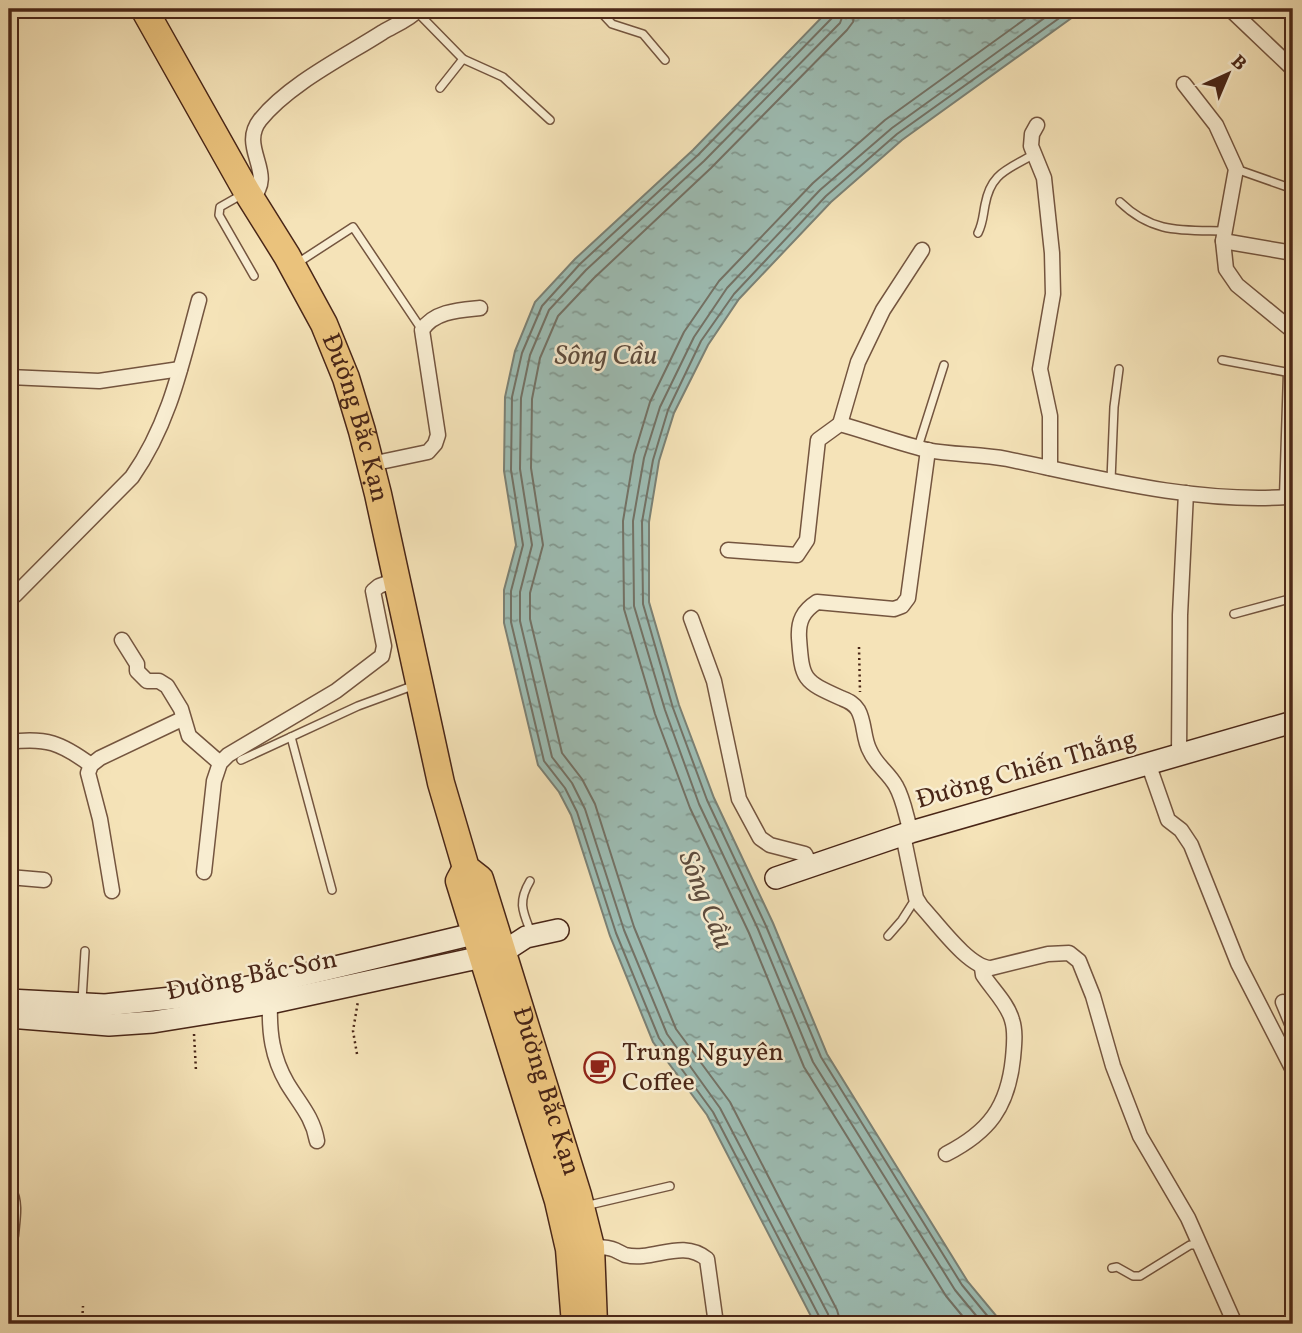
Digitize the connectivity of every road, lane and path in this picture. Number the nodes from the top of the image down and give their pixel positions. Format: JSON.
{"nodes":[{"id":1,"x":144,"y":9,"type":"edge"},
{"id":2,"x":598,"y":9,"type":"edge"},
{"id":3,"x":1230,"y":9,"type":"edge"},
{"id":4,"x":418,"y":10,"type":"edge"},
{"id":5,"x":463,"y":59,"type":"junction"},
{"id":6,"x":665,"y":60,"type":"dead end"},
{"id":7,"x":1293,"y":69,"type":"edge"},
{"id":8,"x":1184,"y":84,"type":"dead end"},
{"id":9,"x":440,"y":88,"type":"dead end"},
{"id":10,"x":550,"y":120,"type":"dead end"},
{"id":11,"x":1037,"y":125,"type":"dead end"},
{"id":12,"x":1034,"y":154,"type":"junction"},
{"id":13,"x":1236,"y":169,"type":"junction"},
{"id":14,"x":1293,"y":189,"type":"edge"},
{"id":15,"x":249,"y":195,"type":"junction"},
{"id":16,"x":1120,"y":202,"type":"dead end"},
{"id":17,"x":978,"y":233,"type":"dead end"},
{"id":18,"x":1224,"y":236,"type":"junction"},
{"id":19,"x":922,"y":250,"type":"dead end"},
{"id":20,"x":1293,"y":253,"type":"edge"},
{"id":21,"x":292,"y":266,"type":"junction"},
{"id":22,"x":254,"y":276,"type":"dead end"},
{"id":23,"x":199,"y":300,"type":"dead end"},
{"id":24,"x":480,"y":308,"type":"dead end"},
{"id":25,"x":422,"y":330,"type":"junction"},
{"id":26,"x":1293,"y":331,"type":"edge"},
{"id":27,"x":1222,"y":360,"type":"dead end"},
{"id":28,"x":944,"y":365,"type":"dead end"},
{"id":29,"x":180,"y":369,"type":"junction"},
{"id":30,"x":1119,"y":369,"type":"dead end"},
{"id":31,"x":1292,"y":371,"type":"edge"},
{"id":32,"x":9,"y":377,"type":"edge"},
{"id":33,"x":840,"y":424,"type":"junction"},
{"id":34,"x":923,"y":448,"type":"junction"},
{"id":35,"x":371,"y":464,"type":"junction"},
{"id":36,"x":1050,"y":468,"type":"junction"},
{"id":37,"x":1111,"y":481,"type":"junction"},
{"id":38,"x":1185,"y":493,"type":"junction"},
{"id":39,"x":1290,"y":496,"type":"edge"},
{"id":40,"x":728,"y":550,"type":"dead end"},
{"id":41,"x":396,"y":580,"type":"junction"},
{"id":42,"x":9,"y":597,"type":"edge"},
{"id":43,"x":1293,"y":598,"type":"edge"},
{"id":44,"x":1234,"y":614,"type":"dead end"},
{"id":45,"x":691,"y":618,"type":"dead end"},
{"id":46,"x":122,"y":640,"type":"dead end"},
{"id":47,"x":859,"y":647,"type":"dead end"},
{"id":48,"x":419,"y":684,"type":"junction"},
{"id":49,"x":860,"y":712,"type":"junction"},
{"id":50,"x":183,"y":719,"type":"junction"},
{"id":51,"x":1293,"y":722,"type":"edge"},
{"id":52,"x":291,"y":737,"type":"junction"},
{"id":53,"x":9,"y":743,"type":"edge"},
{"id":54,"x":1180,"y":755,"type":"junction"},
{"id":55,"x":241,"y":760,"type":"dead end"},
{"id":56,"x":220,"y":762,"type":"junction"},
{"id":57,"x":1148,"y":763,"type":"junction"},
{"id":58,"x":91,"y":765,"type":"junction"},
{"id":59,"x":907,"y":834,"type":"junction"},
{"id":60,"x":811,"y":866,"type":"junction"},
{"id":61,"x":204,"y":872,"type":"dead end"},
{"id":62,"x":9,"y":877,"type":"edge"},
{"id":63,"x":776,"y":877,"type":"dead end"},
{"id":64,"x":44,"y":880,"type":"dead end"},
{"id":65,"x":530,"y":881,"type":"dead end"},
{"id":66,"x":332,"y":890,"type":"dead end"},
{"id":67,"x":112,"y":891,"type":"dead end"},
{"id":68,"x":916,"y":898,"type":"junction"},
{"id":69,"x":558,"y":930,"type":"dead end"},
{"id":70,"x":529,"y":936,"type":"junction"},
{"id":71,"x":888,"y":936,"type":"dead end"},
{"id":72,"x":488,"y":943,"type":"junction"},
{"id":73,"x":85,"y":951,"type":"dead end"},
{"id":74,"x":982,"y":968,"type":"junction"},
{"id":75,"x":357,"y":985,"type":"junction"},
{"id":76,"x":9,"y":1000,"type":"edge"},
{"id":77,"x":1283,"y":1002,"type":"dead end"},
{"id":78,"x":270,"y":1003,"type":"junction"},
{"id":79,"x":82,"y":1004,"type":"junction"},
{"id":80,"x":9,"y":1017,"type":"edge"},
{"id":81,"x":193,"y":1017,"type":"junction"},
{"id":82,"x":1293,"y":1026,"type":"edge"},
{"id":83,"x":357,"y":1054,"type":"dead end"},
{"id":84,"x":1293,"y":1070,"type":"edge"},
{"id":85,"x":196,"y":1071,"type":"dead end"},
{"id":86,"x":317,"y":1141,"type":"dead end"},
{"id":87,"x":946,"y":1154,"type":"dead end"},
{"id":88,"x":670,"y":1186,"type":"dead end"},
{"id":89,"x":9,"y":1191,"type":"edge"},
{"id":90,"x":581,"y":1206,"type":"junction"},
{"id":91,"x":9,"y":1239,"type":"edge"},
{"id":92,"x":1201,"y":1245,"type":"junction"},
{"id":93,"x":580,"y":1248,"type":"junction"},
{"id":94,"x":1112,"y":1268,"type":"dead end"},
{"id":95,"x":9,"y":1303,"type":"edge"},
{"id":96,"x":83,"y":1306,"type":"dead end"},
{"id":97,"x":9,"y":1311,"type":"edge"},
{"id":98,"x":82,"y":1324,"type":"edge"},
{"id":99,"x":575,"y":1324,"type":"edge"},
{"id":100,"x":594,"y":1324,"type":"edge"},
{"id":101,"x":716,"y":1324,"type":"edge"},
{"id":102,"x":1235,"y":1324,"type":"edge"}],
"edges":[{"from":1,"to":15,"type":"highway","name":"Đường Bắc Kạn"},
{"from":2,"to":6,"type":"lane"},
{"from":3,"to":7,"type":"street"},
{"from":4,"to":5,"type":"lane"},
{"from":4,"to":15,"type":"street"},
{"from":5,"to":9,"type":"lane"},
{"from":5,"to":10,"type":"lane"},
{"from":8,"to":13,"type":"street"},
{"from":11,"to":12,"type":"street"},
{"from":12,"to":17,"type":"lane"},
{"from":12,"to":36,"type":"street"},
{"from":13,"to":14,"type":"lane"},
{"from":13,"to":18,"type":"street"},
{"from":15,"to":21,"type":"highway","name":"Đường Bắc Kạn"},
{"from":15,"to":22,"type":"lane"},
{"from":16,"to":18,"type":"lane"},
{"from":18,"to":20,"type":"street"},
{"from":18,"to":26,"type":"street"},
{"from":19,"to":33,"type":"street"},
{"from":21,"to":25,"type":"lane"},
{"from":21,"to":35,"type":"highway","name":"Đường Bắc Kạn"},
{"from":23,"to":29,"type":"street"},
{"from":24,"to":25,"type":"street"},
{"from":25,"to":35,"type":"street"},
{"from":27,"to":31,"type":"lane"},
{"from":28,"to":34,"type":"lane"},
{"from":29,"to":32,"type":"street"},
{"from":29,"to":42,"type":"street"},
{"from":30,"to":37,"type":"lane"},
{"from":31,"to":39,"type":"street"},
{"from":33,"to":34,"type":"street"},
{"from":33,"to":40,"type":"street"},
{"from":34,"to":36,"type":"street"},
{"from":34,"to":49,"type":"street"},
{"from":35,"to":41,"type":"highway","name":"Đường Bắc Kạn"},
{"from":36,"to":37,"type":"street"},
{"from":37,"to":38,"type":"street"},
{"from":38,"to":39,"type":"street"},
{"from":38,"to":54,"type":"street"},
{"from":41,"to":48,"type":"highway","name":"Đường Bắc Kạn"},
{"from":41,"to":56,"type":"street"},
{"from":43,"to":44,"type":"lane"},
{"from":45,"to":60,"type":"street"},
{"from":46,"to":50,"type":"street"},
{"from":47,"to":49,"type":"path"},
{"from":48,"to":52,"type":"lane"},
{"from":48,"to":72,"type":"highway","name":"Đường Bắc Kạn"},
{"from":49,"to":59,"type":"street"},
{"from":50,"to":56,"type":"street"},
{"from":50,"to":58,"type":"street"},
{"from":51,"to":54,"type":"main road","name":"Đường Chiến Thắng"},
{"from":52,"to":55,"type":"lane"},
{"from":52,"to":66,"type":"lane"},
{"from":53,"to":58,"type":"street"},
{"from":54,"to":57,"type":"main road","name":"Đường Chiến Thắng"},
{"from":56,"to":61,"type":"street"},
{"from":57,"to":59,"type":"main road","name":"Đường Chiến Thắng"},
{"from":57,"to":84,"type":"street"},
{"from":58,"to":67,"type":"street"},
{"from":59,"to":60,"type":"main road","name":"Đường Chiến Thắng"},
{"from":59,"to":68,"type":"street"},
{"from":60,"to":63,"type":"main road","name":"Đường Chiến Thắng"},
{"from":62,"to":64,"type":"street"},
{"from":65,"to":70,"type":"lane"},
{"from":68,"to":71,"type":"lane"},
{"from":68,"to":74,"type":"street"},
{"from":69,"to":70,"type":"main road"},
{"from":70,"to":72,"type":"main road"},
{"from":72,"to":75,"type":"main road","name":"Đường Bắc Sơn"},
{"from":72,"to":79,"type":"main road","name":"Đường Bắc Sơn"},
{"from":72,"to":90,"type":"highway","name":"Đường Bắc Kạn"},
{"from":72,"to":93,"type":"highway","name":"Đường Bắc Kạn"},
{"from":73,"to":79,"type":"lane"},
{"from":74,"to":87,"type":"street"},
{"from":74,"to":92,"type":"street"},
{"from":75,"to":78,"type":"main road","name":"Đường Bắc Sơn"},
{"from":75,"to":83,"type":"path"},
{"from":76,"to":79,"type":"main road","name":"Đường Bắc Sơn"},
{"from":77,"to":82,"type":"street"},
{"from":78,"to":81,"type":"main road","name":"Đường Bắc Sơn"},
{"from":78,"to":86,"type":"street"},
{"from":80,"to":81,"type":"main road","name":"Đường Bắc Sơn"},
{"from":81,"to":85,"type":"path"},
{"from":88,"to":90,"type":"lane"},
{"from":89,"to":91,"type":"street"},
{"from":90,"to":93,"type":"highway","name":"Đường Bắc Kạn"},
{"from":92,"to":94,"type":"lane"},
{"from":92,"to":102,"type":"street"},
{"from":93,"to":99,"type":"highway","name":"Đường Bắc Kạn"},
{"from":93,"to":100,"type":"highway","name":"Đường Bắc Kạn"},
{"from":93,"to":101,"type":"street"},
{"from":95,"to":97,"type":"street"},
{"from":96,"to":98,"type":"path"}]}
